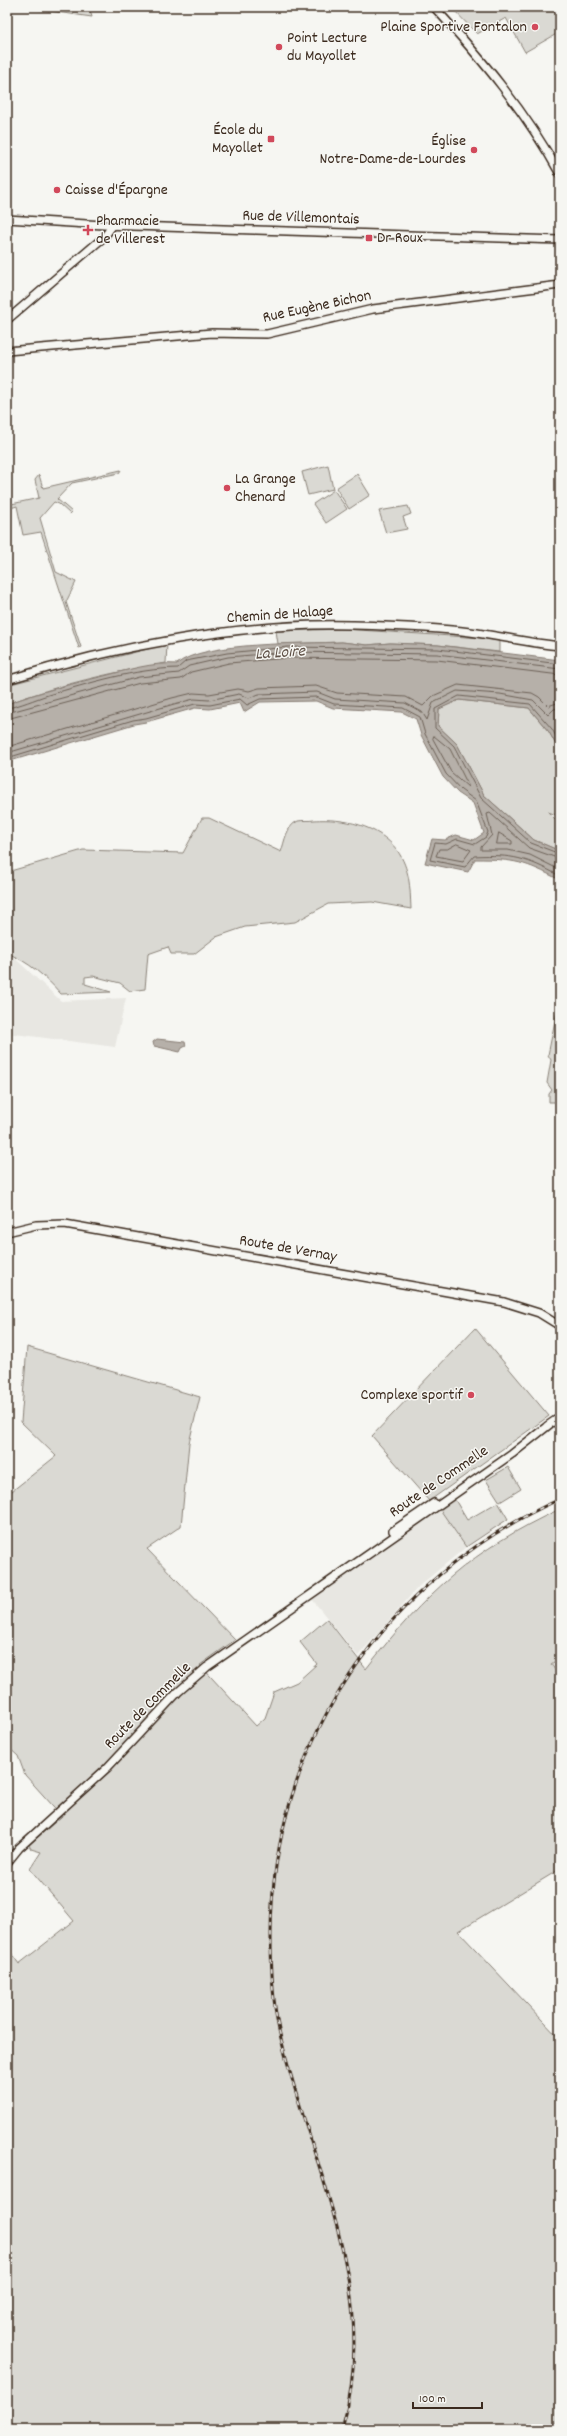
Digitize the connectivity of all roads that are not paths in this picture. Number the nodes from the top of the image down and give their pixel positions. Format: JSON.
{"nodes":[{"id":1,"x":434,"y":7,"type":"edge"},
{"id":2,"x":560,"y":174,"type":"edge"},
{"id":3,"x":7,"y":220,"type":"edge"},
{"id":4,"x":36,"y":222,"type":"junction"},
{"id":5,"x":7,"y":223,"type":"edge"},
{"id":6,"x":113,"y":225,"type":"junction"},
{"id":7,"x":560,"y":240,"type":"edge"},
{"id":8,"x":560,"y":285,"type":"edge"},
{"id":9,"x":7,"y":320,"type":"edge"},
{"id":10,"x":7,"y":351,"type":"edge"},
{"id":11,"x":560,"y":646,"type":"edge"},
{"id":12,"x":7,"y":680,"type":"edge"},
{"id":13,"x":7,"y":1232,"type":"edge"},
{"id":14,"x":560,"y":1326,"type":"edge"},
{"id":15,"x":560,"y":1417,"type":"edge"},
{"id":16,"x":7,"y":1863,"type":"edge"}],
"edges":[{"from":1,"to":2,"type":"street"},
{"from":3,"to":4,"type":"street"},
{"from":4,"to":5,"type":"street"},
{"from":4,"to":6,"type":"street","name":"Rue de Villemontais"},
{"from":6,"to":7,"type":"street","name":"Rue de Villemontais"},
{"from":6,"to":9,"type":"street"},
{"from":8,"to":10,"type":"street","name":"Rue Eugène Bichon"},
{"from":11,"to":12,"type":"street","name":"Chemin de Halage"},
{"from":13,"to":14,"type":"street","name":"Route de Vernay"},
{"from":15,"to":16,"type":"street","name":"Route de Commelle"}]}
